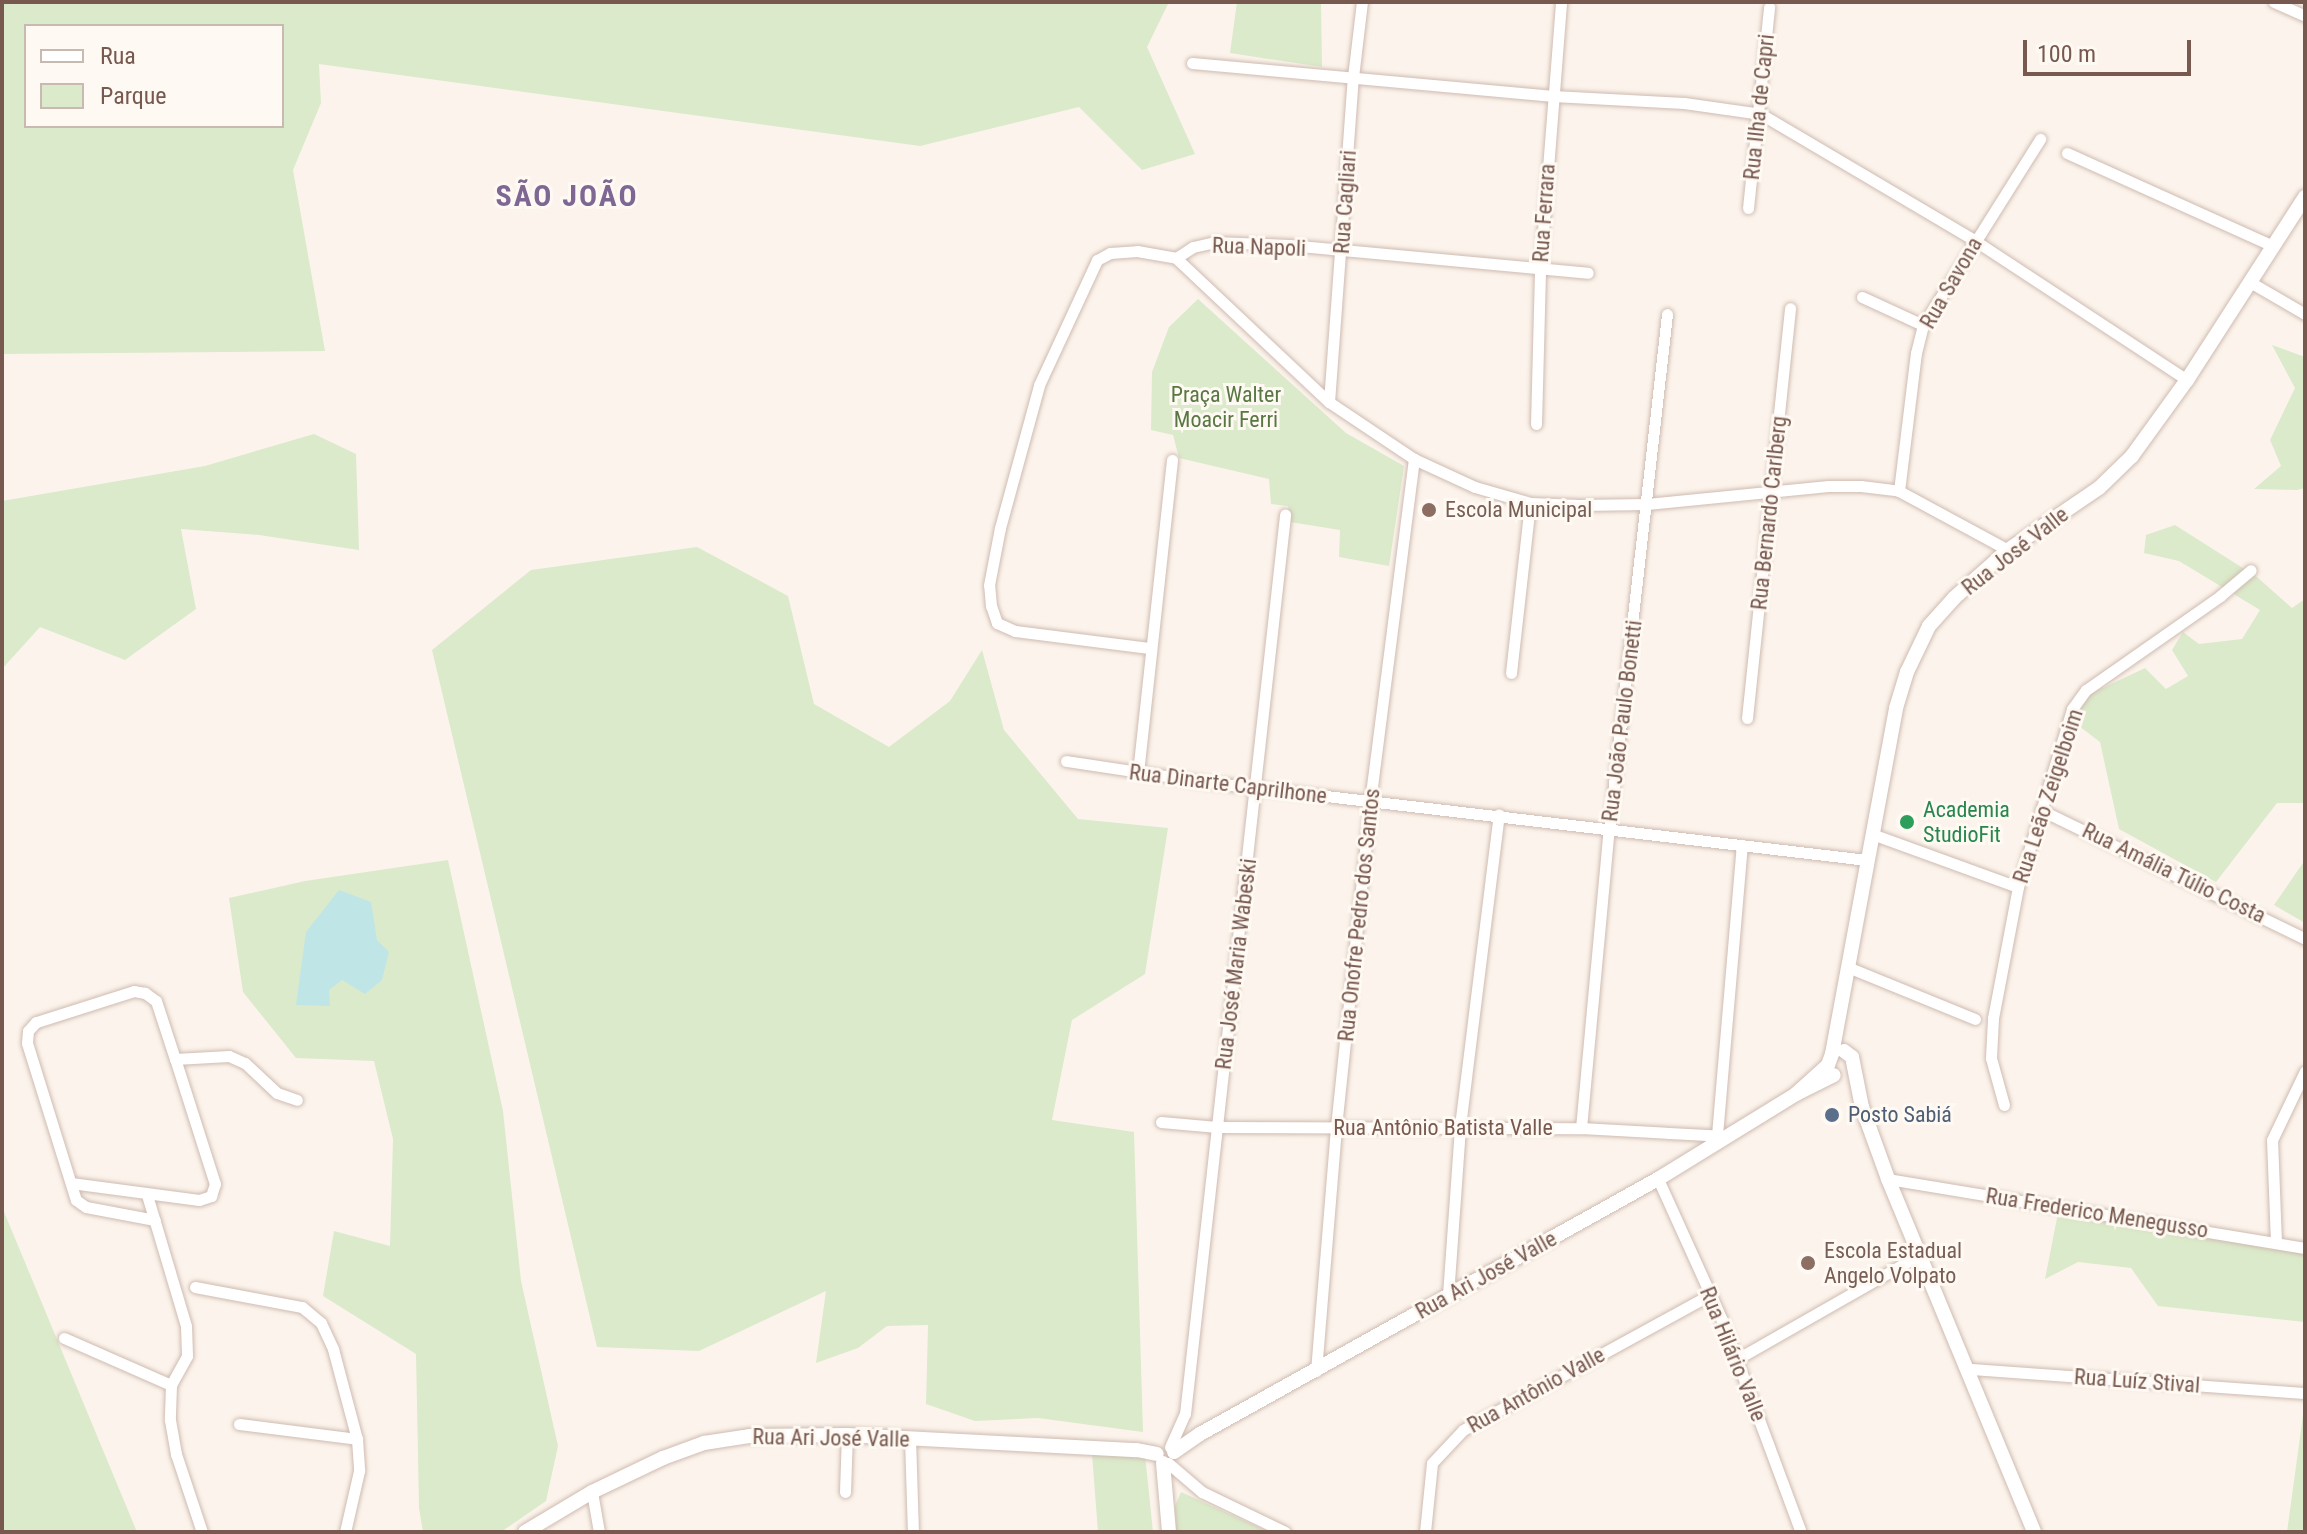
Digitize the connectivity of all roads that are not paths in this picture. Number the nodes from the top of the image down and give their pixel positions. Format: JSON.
{"nodes":[{"id":1,"x":1362,"y":2,"type":"edge"},
{"id":2,"x":1561,"y":2,"type":"edge"},
{"id":3,"x":2274,"y":2,"type":"edge"},
{"id":4,"x":1769,"y":7,"type":"dead end"},
{"id":5,"x":2305,"y":16,"type":"edge"},
{"id":6,"x":1192,"y":63,"type":"dead end"},
{"id":7,"x":1353,"y":77,"type":"junction"},
{"id":8,"x":1553,"y":96,"type":"junction"},
{"id":9,"x":1761,"y":114,"type":"junction"},
{"id":10,"x":2040,"y":139,"type":"dead end"},
{"id":11,"x":2067,"y":153,"type":"dead end"},
{"id":12,"x":2305,"y":197,"type":"edge"},
{"id":13,"x":1748,"y":208,"type":"dead end"},
{"id":14,"x":1974,"y":240,"type":"junction"},
{"id":15,"x":2273,"y":246,"type":"junction"},
{"id":16,"x":1342,"y":252,"type":"junction"},
{"id":17,"x":1176,"y":258,"type":"junction"},
{"id":18,"x":1540,"y":270,"type":"junction"},
{"id":19,"x":1588,"y":273,"type":"dead end"},
{"id":20,"x":2250,"y":282,"type":"junction"},
{"id":21,"x":1862,"y":297,"type":"dead end"},
{"id":22,"x":1790,"y":308,"type":"dead end"},
{"id":23,"x":1667,"y":314,"type":"dead end"},
{"id":24,"x":2305,"y":314,"type":"edge"},
{"id":25,"x":1923,"y":325,"type":"junction"},
{"id":26,"x":2187,"y":380,"type":"junction"},
{"id":27,"x":1329,"y":402,"type":"junction"},
{"id":28,"x":1536,"y":424,"type":"dead end"},
{"id":29,"x":1414,"y":459,"type":"junction"},
{"id":30,"x":1172,"y":460,"type":"dead end"},
{"id":31,"x":1773,"y":491,"type":"junction"},
{"id":32,"x":1899,"y":491,"type":"junction"},
{"id":33,"x":1530,"y":503,"type":"junction"},
{"id":34,"x":1647,"y":504,"type":"junction"},
{"id":35,"x":1285,"y":515,"type":"dead end"},
{"id":36,"x":2008,"y":550,"type":"junction"},
{"id":37,"x":2251,"y":570,"type":"dead end"},
{"id":38,"x":1149,"y":648,"type":"junction"},
{"id":39,"x":1511,"y":673,"type":"dead end"},
{"id":40,"x":1747,"y":718,"type":"dead end"},
{"id":41,"x":1066,"y":761,"type":"dead end"},
{"id":42,"x":1138,"y":773,"type":"junction"},
{"id":43,"x":1256,"y":788,"type":"junction"},
{"id":44,"x":1370,"y":802,"type":"junction"},
{"id":45,"x":2041,"y":810,"type":"junction"},
{"id":46,"x":1499,"y":814,"type":"junction"},
{"id":47,"x":1609,"y":829,"type":"junction"},
{"id":48,"x":1872,"y":834,"type":"junction"},
{"id":49,"x":1742,"y":845,"type":"junction"},
{"id":50,"x":1867,"y":860,"type":"junction"},
{"id":51,"x":2018,"y":887,"type":"junction"},
{"id":52,"x":2305,"y":939,"type":"edge"},
{"id":53,"x":1850,"y":968,"type":"junction"},
{"id":54,"x":1975,"y":1019,"type":"dead end"},
{"id":55,"x":175,"y":1059,"type":"junction"},
{"id":56,"x":1839,"y":1064,"type":"junction"},
{"id":57,"x":2305,"y":1071,"type":"edge"},
{"id":58,"x":297,"y":1100,"type":"dead end"},
{"id":59,"x":2004,"y":1105,"type":"dead end"},
{"id":60,"x":1161,"y":1122,"type":"dead end"},
{"id":61,"x":1460,"y":1126,"type":"junction"},
{"id":62,"x":1217,"y":1127,"type":"junction"},
{"id":63,"x":1336,"y":1127,"type":"junction"},
{"id":64,"x":1581,"y":1128,"type":"junction"},
{"id":65,"x":1721,"y":1136,"type":"junction"},
{"id":66,"x":1658,"y":1179,"type":"junction"},
{"id":67,"x":1888,"y":1179,"type":"junction"},
{"id":68,"x":71,"y":1183,"type":"junction"},
{"id":69,"x":147,"y":1195,"type":"junction"},
{"id":70,"x":155,"y":1220,"type":"junction"},
{"id":71,"x":2276,"y":1243,"type":"junction"},
{"id":72,"x":2305,"y":1248,"type":"edge"},
{"id":73,"x":1919,"y":1255,"type":"junction"},
{"id":74,"x":195,"y":1287,"type":"dead end"},
{"id":75,"x":1448,"y":1295,"type":"junction"},
{"id":76,"x":1710,"y":1295,"type":"junction"},
{"id":77,"x":64,"y":1338,"type":"dead end"},
{"id":78,"x":1737,"y":1359,"type":"junction"},
{"id":79,"x":1970,"y":1369,"type":"junction"},
{"id":80,"x":1316,"y":1371,"type":"junction"},
{"id":81,"x":171,"y":1385,"type":"junction"},
{"id":82,"x":2305,"y":1393,"type":"edge"},
{"id":83,"x":1185,"y":1414,"type":"junction"},
{"id":84,"x":239,"y":1424,"type":"dead end"},
{"id":85,"x":1200,"y":1434,"type":"junction"},
{"id":86,"x":847,"y":1435,"type":"junction"},
{"id":87,"x":910,"y":1438,"type":"junction"},
{"id":88,"x":357,"y":1439,"type":"junction"},
{"id":89,"x":1168,"y":1462,"type":"junction"},
{"id":90,"x":592,"y":1492,"type":"junction"},
{"id":91,"x":845,"y":1492,"type":"dead end"},
{"id":92,"x":202,"y":1532,"type":"edge"},
{"id":93,"x":345,"y":1532,"type":"edge"},
{"id":94,"x":525,"y":1532,"type":"edge"},
{"id":95,"x":599,"y":1532,"type":"edge"},
{"id":96,"x":913,"y":1532,"type":"edge"},
{"id":97,"x":1169,"y":1532,"type":"edge"},
{"id":98,"x":1285,"y":1532,"type":"edge"},
{"id":99,"x":1425,"y":1532,"type":"edge"},
{"id":100,"x":1801,"y":1532,"type":"edge"},
{"id":101,"x":2034,"y":1532,"type":"edge"}],
"edges":[{"from":1,"to":7,"type":"street","name":"Rua Cagliari"},
{"from":2,"to":8,"type":"street","name":"Rua Ferrara"},
{"from":3,"to":5,"type":"street"},
{"from":4,"to":9,"type":"street","name":"Rua Ilha de Capri"},
{"from":6,"to":7,"type":"street"},
{"from":7,"to":8,"type":"street"},
{"from":7,"to":16,"type":"street","name":"Rua Cagliari"},
{"from":8,"to":9,"type":"street"},
{"from":8,"to":18,"type":"street","name":"Rua Ferrara"},
{"from":9,"to":13,"type":"street","name":"Rua Ilha de Capri"},
{"from":9,"to":14,"type":"street"},
{"from":10,"to":14,"type":"street","name":"Rua Savona"},
{"from":11,"to":15,"type":"street"},
{"from":12,"to":15,"type":"street","name":"Rua José Valle"},
{"from":14,"to":25,"type":"street","name":"Rua Savona"},
{"from":14,"to":26,"type":"street"},
{"from":15,"to":20,"type":"street","name":"Rua José Valle"},
{"from":16,"to":17,"type":"street","name":"Rua Napoli"},
{"from":16,"to":18,"type":"street","name":"Rua Napoli"},
{"from":16,"to":27,"type":"street","name":"Rua Cagliari"},
{"from":17,"to":27,"type":"street"},
{"from":17,"to":38,"type":"street"},
{"from":18,"to":19,"type":"street","name":"Rua Napoli"},
{"from":18,"to":28,"type":"street","name":"Rua Ferrara"},
{"from":20,"to":24,"type":"street"},
{"from":20,"to":26,"type":"street","name":"Rua José Valle"},
{"from":21,"to":25,"type":"street"},
{"from":22,"to":31,"type":"street","name":"Rua Bernardo Carlberg"},
{"from":23,"to":34,"type":"street","name":"Rua João Paulo Bonetti"},
{"from":25,"to":32,"type":"street","name":"Rua Savona"},
{"from":26,"to":36,"type":"street","name":"Rua José Valle"},
{"from":27,"to":29,"type":"street"},
{"from":29,"to":33,"type":"street"},
{"from":29,"to":44,"type":"street","name":"Rua Onofre Pedro dos Santos"},
{"from":30,"to":38,"type":"street"},
{"from":31,"to":32,"type":"street"},
{"from":31,"to":34,"type":"street"},
{"from":31,"to":40,"type":"street","name":"Rua Bernardo Carlberg"},
{"from":32,"to":36,"type":"street"},
{"from":33,"to":34,"type":"street"},
{"from":33,"to":39,"type":"street"},
{"from":34,"to":47,"type":"street","name":"Rua João Paulo Bonetti"},
{"from":35,"to":43,"type":"street","name":"Rua José Maria Wabeski"},
{"from":36,"to":48,"type":"street","name":"Rua José Valle"},
{"from":37,"to":45,"type":"street","name":"Rua Leão Zeigelboim"},
{"from":38,"to":42,"type":"street"},
{"from":41,"to":42,"type":"street","name":"Rua Dinarte Caprilhone"},
{"from":42,"to":43,"type":"street","name":"Rua Dinarte Caprilhone"},
{"from":43,"to":44,"type":"street","name":"Rua Dinarte Caprilhone"},
{"from":43,"to":62,"type":"street","name":"Rua José Maria Wabeski"},
{"from":44,"to":46,"type":"street","name":"Rua Dinarte Caprilhone"},
{"from":44,"to":63,"type":"street","name":"Rua Onofre Pedro dos Santos"},
{"from":45,"to":51,"type":"street","name":"Rua Leão Zeigelboim"},
{"from":45,"to":52,"type":"street","name":"Rua Amália Túlio Costa"},
{"from":46,"to":47,"type":"street","name":"Rua Dinarte Caprilhone"},
{"from":46,"to":61,"type":"street"},
{"from":47,"to":49,"type":"street","name":"Rua Dinarte Caprilhone"},
{"from":47,"to":64,"type":"street","name":"Rua João Paulo Bonetti"},
{"from":48,"to":50,"type":"street","name":"Rua José Valle"},
{"from":48,"to":51,"type":"street"},
{"from":49,"to":50,"type":"street","name":"Rua Dinarte Caprilhone"},
{"from":49,"to":65,"type":"street"},
{"from":50,"to":53,"type":"street","name":"Rua José Valle"},
{"from":51,"to":59,"type":"street","name":"Rua Leão Zeigelboim"},
{"from":53,"to":54,"type":"street"},
{"from":53,"to":56,"type":"street","name":"Rua José Valle"},
{"from":55,"to":58,"type":"street"},
{"from":55,"to":68,"type":"street"},
{"from":55,"to":69,"type":"street"},
{"from":56,"to":65,"type":"street","name":"Rua Ari José Valle"},
{"from":56,"to":67,"type":"street","name":"Rua José Valle"},
{"from":57,"to":71,"type":"street"},
{"from":60,"to":62,"type":"street","name":"Rua Antônio Batista Valle"},
{"from":61,"to":63,"type":"street","name":"Rua Antônio Batista Valle"},
{"from":61,"to":64,"type":"street","name":"Rua Antônio Batista Valle"},
{"from":61,"to":75,"type":"street"},
{"from":62,"to":63,"type":"street","name":"Rua Antônio Batista Valle"},
{"from":62,"to":83,"type":"street","name":"Rua José Maria Wabeski"},
{"from":63,"to":80,"type":"street","name":"Rua Onofre Pedro dos Santos"},
{"from":64,"to":65,"type":"street","name":"Rua Antônio Batista Valle"},
{"from":65,"to":66,"type":"street","name":"Rua Ari José Valle"},
{"from":66,"to":75,"type":"street","name":"Rua Ari José Valle"},
{"from":66,"to":76,"type":"street","name":"Rua Hilário Valle"},
{"from":67,"to":71,"type":"street","name":"Rua Frederico Menegusso"},
{"from":67,"to":73,"type":"street","name":"Rua José Valle"},
{"from":68,"to":69,"type":"street"},
{"from":68,"to":70,"type":"street"},
{"from":69,"to":70,"type":"street"},
{"from":70,"to":81,"type":"street"},
{"from":71,"to":72,"type":"street","name":"Rua Frederico Menegusso"},
{"from":73,"to":78,"type":"street"},
{"from":73,"to":79,"type":"street","name":"Rua José Valle"},
{"from":74,"to":88,"type":"street"},
{"from":75,"to":80,"type":"street","name":"Rua Ari José Valle"},
{"from":76,"to":78,"type":"street","name":"Rua Hilário Valle"},
{"from":76,"to":99,"type":"street","name":"Rua Antônio Valle"},
{"from":77,"to":81,"type":"street"},
{"from":78,"to":100,"type":"street","name":"Rua Hilário Valle"},
{"from":79,"to":82,"type":"street","name":"Rua Luíz Stival"},
{"from":79,"to":101,"type":"street","name":"Rua José Valle"},
{"from":80,"to":85,"type":"street","name":"Rua Ari José Valle"},
{"from":81,"to":92,"type":"street"},
{"from":83,"to":85,"type":"street"},
{"from":83,"to":89,"type":"street","name":"Rua José Maria Wabeski"},
{"from":84,"to":88,"type":"street"},
{"from":85,"to":89,"type":"street","name":"Rua Ari José Valle"},
{"from":86,"to":87,"type":"street","name":"Rua Ari José Valle"},
{"from":86,"to":90,"type":"street","name":"Rua Ari José Valle"},
{"from":86,"to":91,"type":"street"},
{"from":87,"to":89,"type":"street","name":"Rua Ari José Valle"},
{"from":87,"to":96,"type":"street"},
{"from":88,"to":93,"type":"street"},
{"from":89,"to":97,"type":"street"},
{"from":89,"to":98,"type":"street"},
{"from":90,"to":94,"type":"street","name":"Rua Ari José Valle"},
{"from":90,"to":95,"type":"street"}]}
